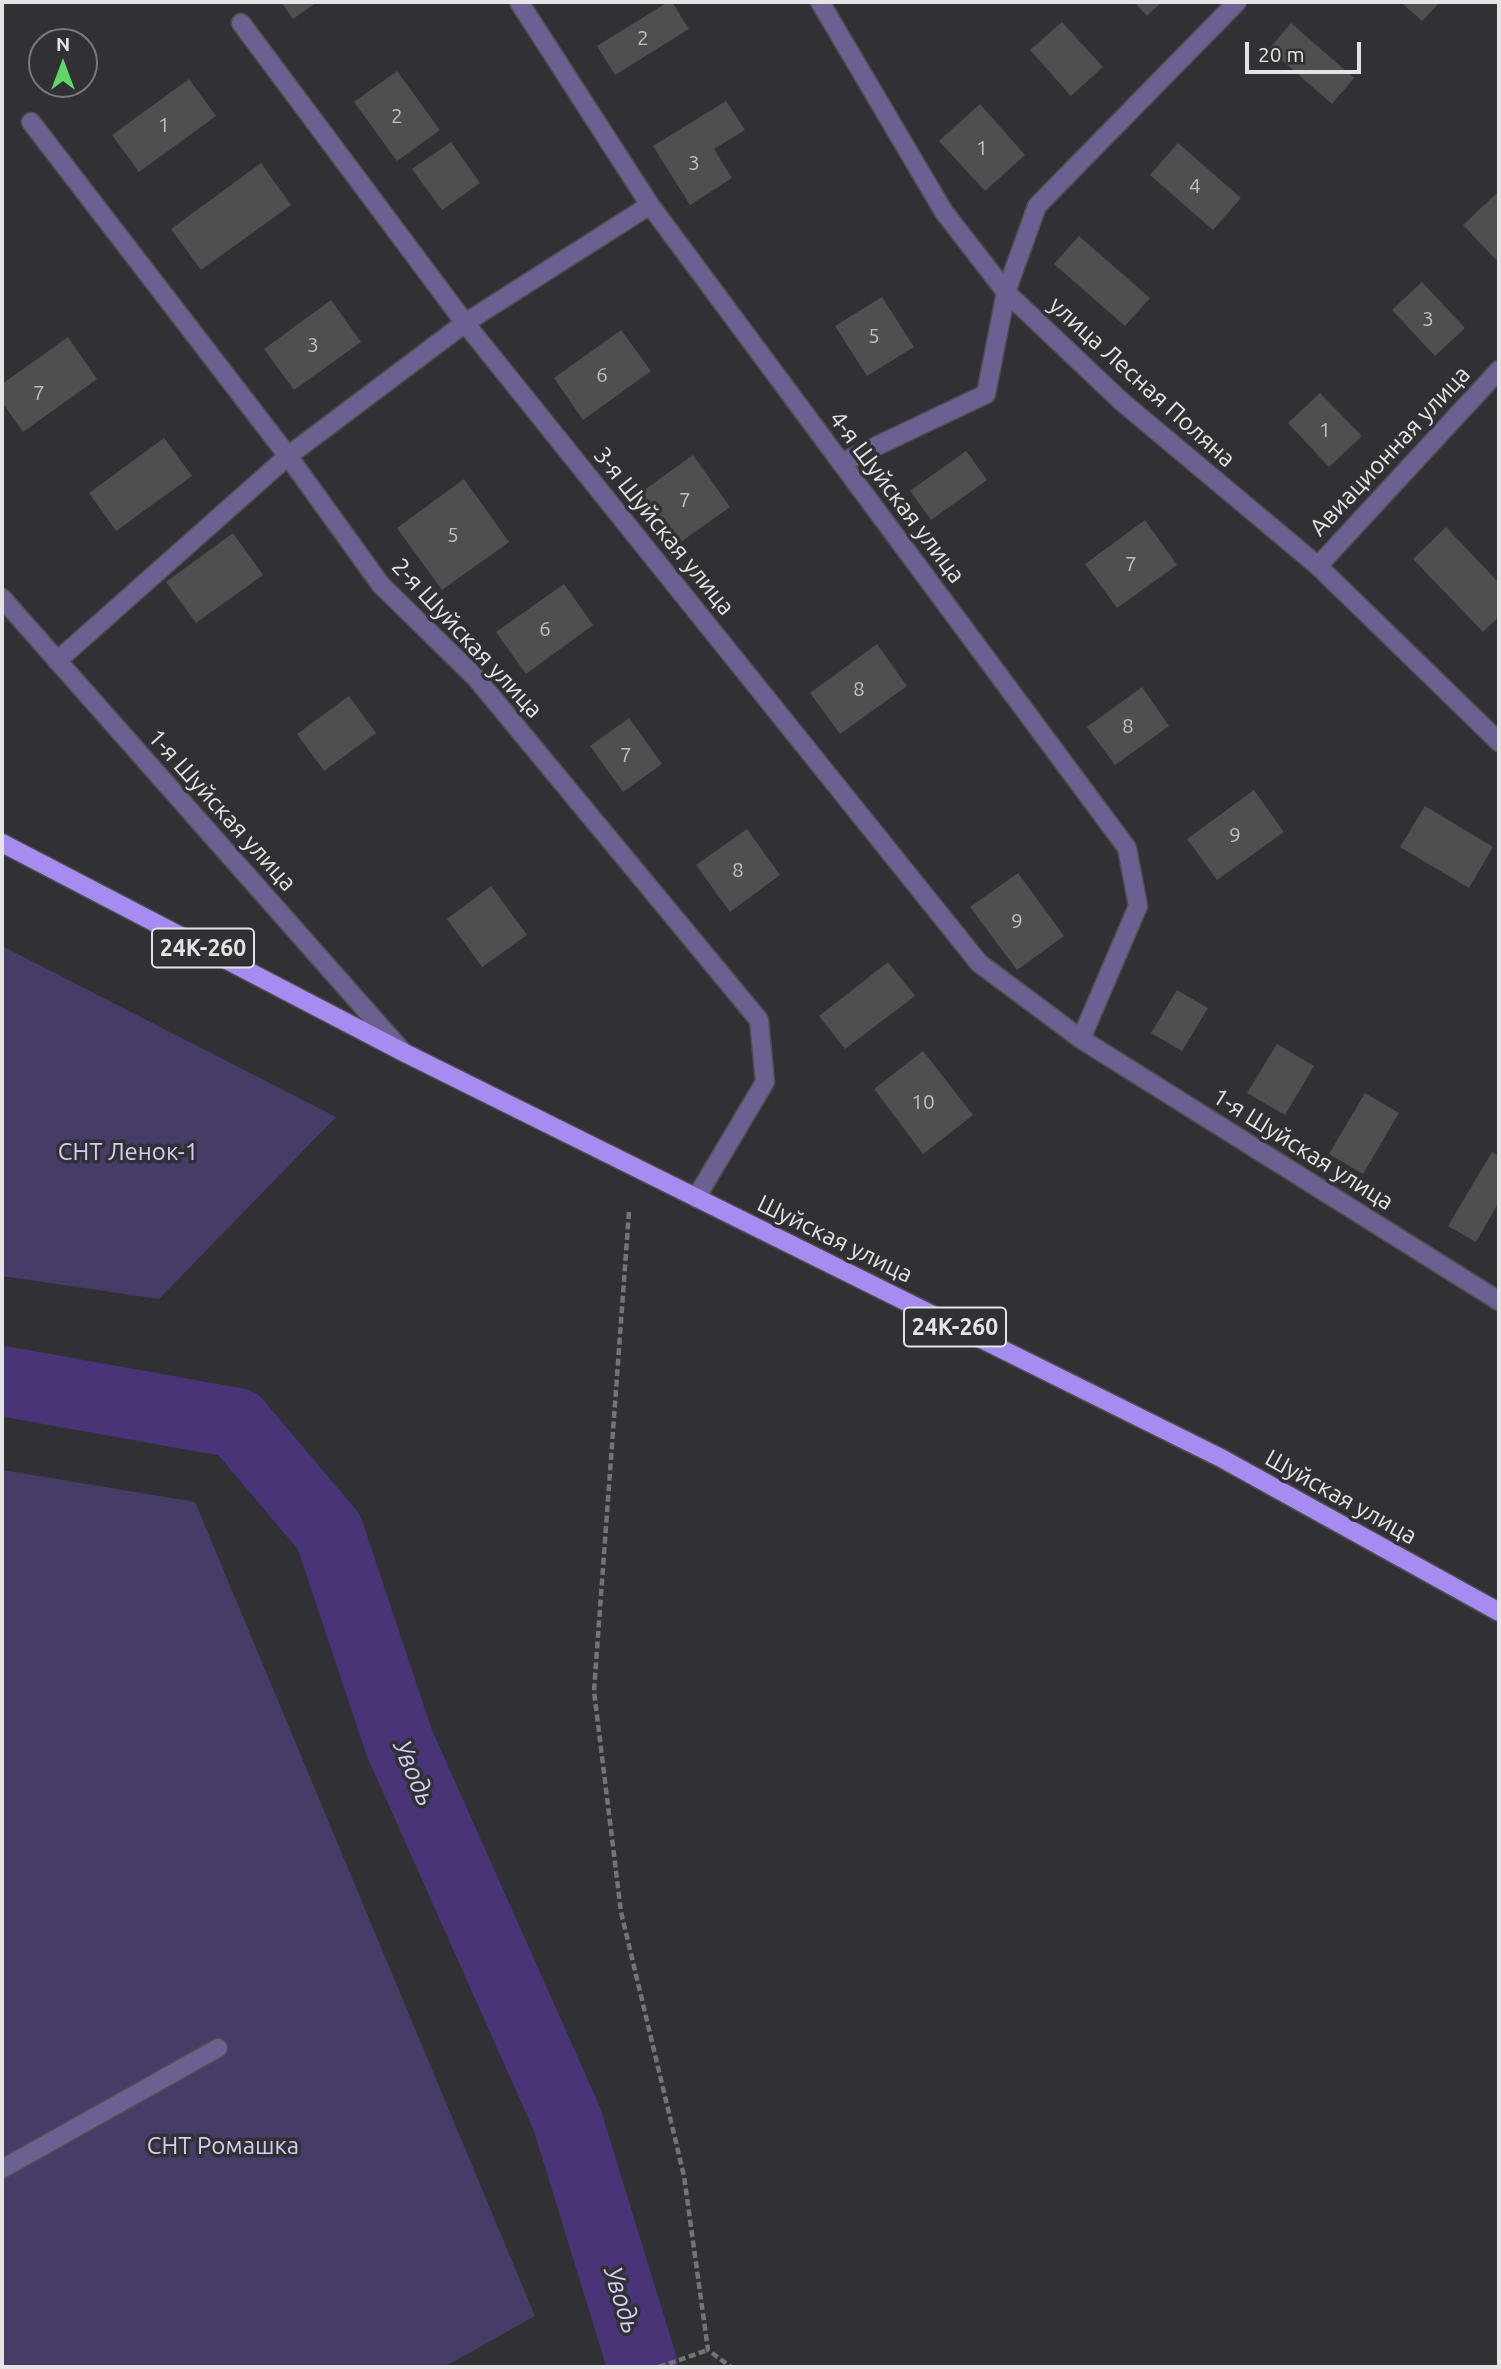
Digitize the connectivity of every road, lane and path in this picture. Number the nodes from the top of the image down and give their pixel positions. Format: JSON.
{"nodes":[{"id":1,"x":519,"y":2,"type":"edge"},
{"id":2,"x":820,"y":2,"type":"edge"},
{"id":3,"x":1237,"y":2,"type":"edge"},
{"id":4,"x":241,"y":23,"type":"dead end"},
{"id":5,"x":31,"y":122,"type":"dead end"},
{"id":6,"x":650,"y":205,"type":"junction"},
{"id":7,"x":1006,"y":292,"type":"junction"},
{"id":8,"x":465,"y":323,"type":"junction"},
{"id":9,"x":1499,"y":370,"type":"edge"},
{"id":10,"x":289,"y":456,"type":"junction"},
{"id":11,"x":841,"y":463,"type":"junction"},
{"id":12,"x":1318,"y":566,"type":"junction"},
{"id":13,"x":2,"y":598,"type":"edge"},
{"id":14,"x":57,"y":661,"type":"junction"},
{"id":15,"x":1499,"y":742,"type":"edge"},
{"id":16,"x":2,"y":843,"type":"edge"},
{"id":17,"x":1081,"y":1039,"type":"junction"},
{"id":18,"x":405,"y":1053,"type":"junction"},
{"id":19,"x":696,"y":1198,"type":"junction"},
{"id":20,"x":629,"y":1212,"type":"dead end"},
{"id":21,"x":1499,"y":1301,"type":"edge"},
{"id":22,"x":1499,"y":1612,"type":"edge"},
{"id":23,"x":218,"y":2048,"type":"dead end"},
{"id":24,"x":2,"y":2169,"type":"edge"},
{"id":25,"x":708,"y":2350,"type":"junction"},
{"id":26,"x":659,"y":2367,"type":"edge"},
{"id":27,"x":731,"y":2367,"type":"edge"}],
"edges":[{"from":1,"to":6,"type":"street","name":"4-я Шуйская улица"},
{"from":2,"to":7,"type":"street","name":"улица Лесная Поляна"},
{"from":3,"to":7,"type":"street"},
{"from":4,"to":8,"type":"street","name":"3-я Шуйская улица"},
{"from":5,"to":10,"type":"street","name":"2-я Шуйская улица"},
{"from":6,"to":8,"type":"street"},
{"from":6,"to":11,"type":"street","name":"4-я Шуйская улица"},
{"from":7,"to":11,"type":"street"},
{"from":7,"to":12,"type":"street","name":"улица Лесная Поляна"},
{"from":8,"to":10,"type":"street"},
{"from":8,"to":17,"type":"street","name":"3-я Шуйская улица"},
{"from":9,"to":12,"type":"street","name":"Авиационная улица"},
{"from":10,"to":14,"type":"street"},
{"from":10,"to":19,"type":"street","name":"2-я Шуйская улица"},
{"from":11,"to":17,"type":"street","name":"4-я Шуйская улица"},
{"from":12,"to":15,"type":"street","name":"улица Лесная Поляна"},
{"from":13,"to":14,"type":"street","name":"1-я Шуйская улица"},
{"from":14,"to":18,"type":"street","name":"1-я Шуйская улица"},
{"from":16,"to":18,"type":"main road","number":"24К-260"},
{"from":17,"to":21,"type":"street","name":"1-я Шуйская улица"},
{"from":18,"to":19,"type":"main road","name":"Шуйская улица","number":"24К-260"},
{"from":19,"to":22,"type":"main road","name":"Шуйская улица","number":"24К-260"},
{"from":20,"to":25,"type":"path"},
{"from":23,"to":24,"type":"street"},
{"from":25,"to":26,"type":"path"},
{"from":25,"to":27,"type":"path"}]}
